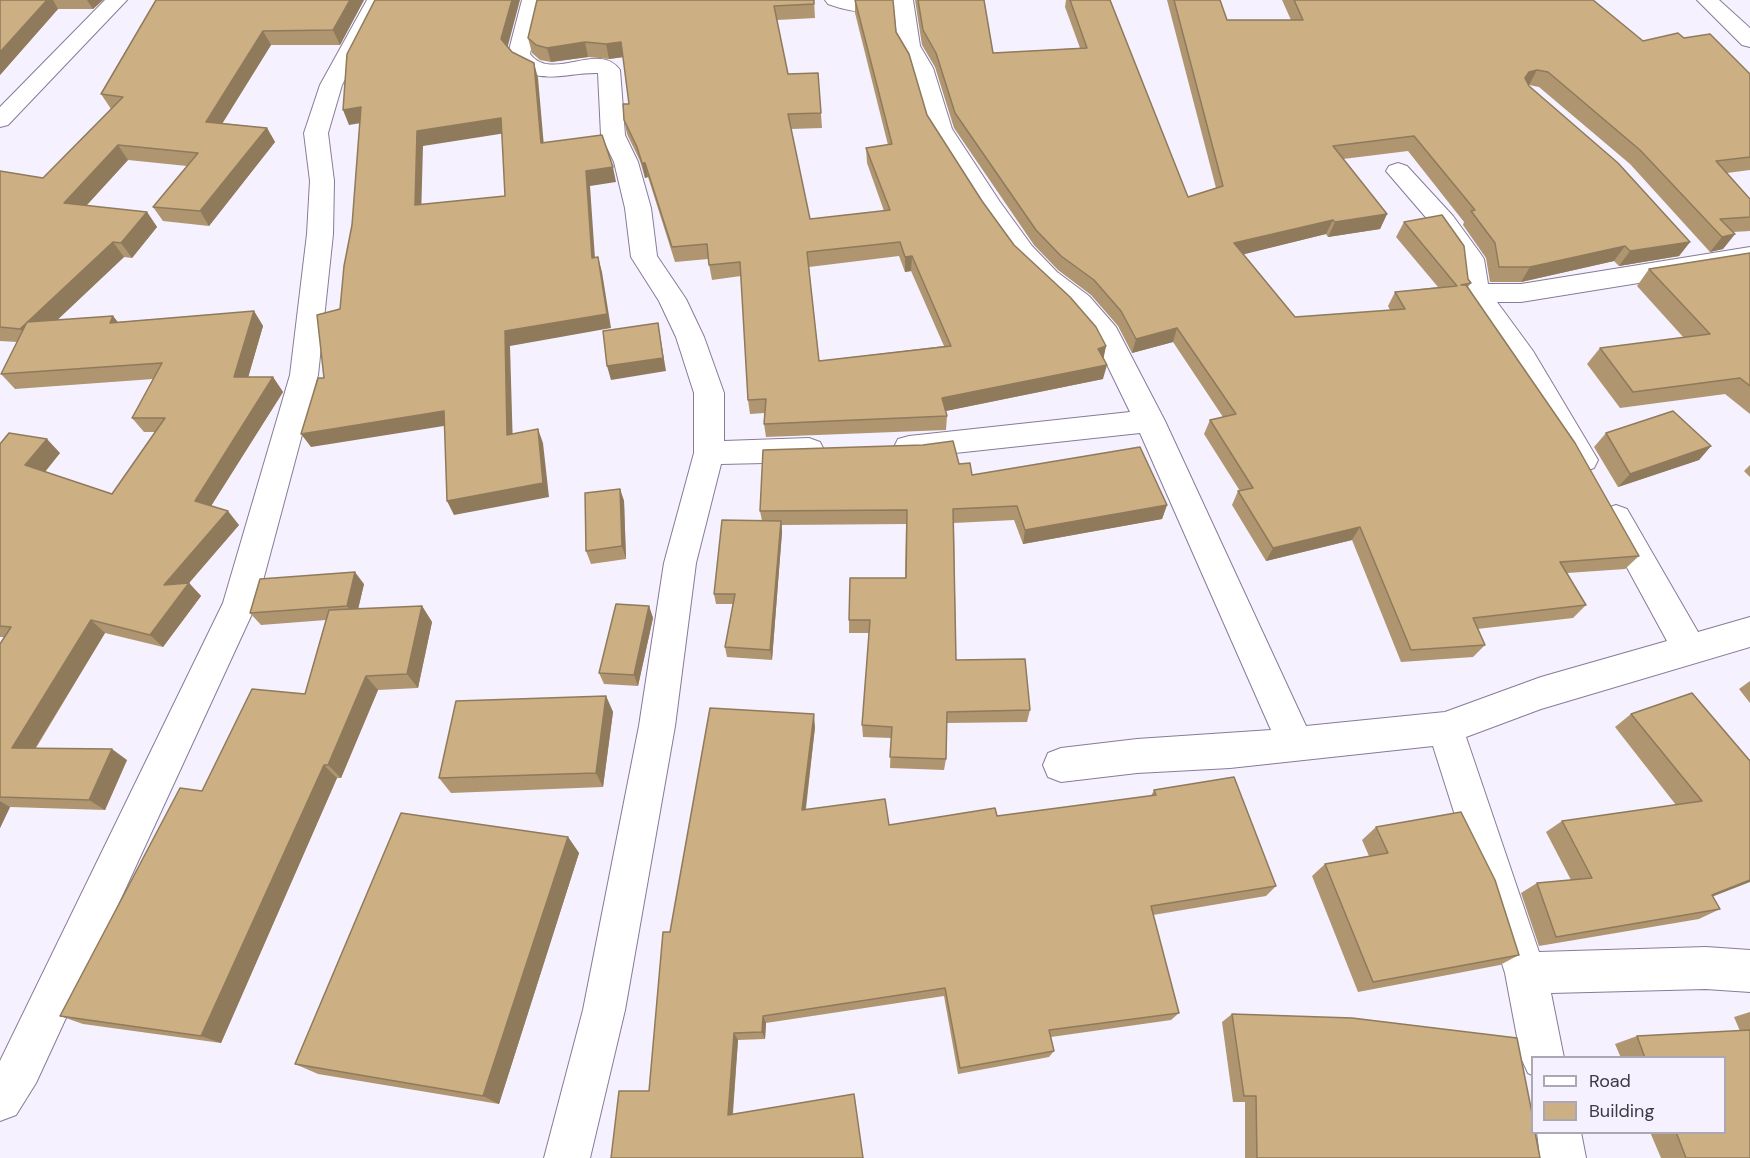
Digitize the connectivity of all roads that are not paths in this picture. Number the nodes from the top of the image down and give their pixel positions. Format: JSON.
{"nodes":[{"id":1,"x":117,"y":0,"type":"edge"},
{"id":2,"x":377,"y":0,"type":"edge"},
{"id":3,"x":532,"y":0,"type":"edge"},
{"id":4,"x":835,"y":0,"type":"edge"},
{"id":5,"x":901,"y":0,"type":"edge"},
{"id":6,"x":1707,"y":0,"type":"edge"},
{"id":7,"x":1750,"y":40,"type":"edge"},
{"id":8,"x":0,"y":120,"type":"edge"},
{"id":9,"x":1398,"y":171,"type":"dead end"},
{"id":10,"x":1681,"y":239,"type":"edge"},
{"id":11,"x":1750,"y":256,"type":"edge"},
{"id":12,"x":1703,"y":264,"type":"junction"},
{"id":13,"x":1476,"y":293,"type":"junction"},
{"id":14,"x":1150,"y":421,"type":"junction"},
{"id":15,"x":877,"y":448,"type":"edge"},
{"id":16,"x":832,"y":449,"type":"edge"},
{"id":17,"x":709,"y":453,"type":"junction"},
{"id":18,"x":1750,"y":632,"type":"edge"},
{"id":19,"x":1690,"y":650,"type":"junction"},
{"id":20,"x":1445,"y":728,"type":"junction"},
{"id":21,"x":1296,"y":744,"type":"junction"},
{"id":22,"x":1061,"y":765,"type":"dead end"},
{"id":23,"x":1750,"y":971,"type":"edge"},
{"id":24,"x":1526,"y":973,"type":"junction"},
{"id":25,"x":1543,"y":1056,"type":"edge"},
{"id":26,"x":0,"y":1100,"type":"edge"},
{"id":27,"x":1559,"y":1134,"type":"edge"},
{"id":28,"x":567,"y":1158,"type":"edge"},
{"id":29,"x":1563,"y":1158,"type":"edge"}],
"edges":[{"from":1,"to":8,"type":"street"},
{"from":2,"to":26,"type":"street"},
{"from":3,"to":17,"type":"street"},
{"from":4,"to":5,"type":"street"},
{"from":5,"to":14,"type":"street"},
{"from":6,"to":7,"type":"street"},
{"from":9,"to":13,"type":"street"},
{"from":10,"to":12,"type":"street"},
{"from":11,"to":12,"type":"street"},
{"from":12,"to":13,"type":"street"},
{"from":13,"to":19,"type":"street"},
{"from":14,"to":15,"type":"street"},
{"from":14,"to":21,"type":"street"},
{"from":16,"to":17,"type":"street"},
{"from":17,"to":28,"type":"street"},
{"from":18,"to":19,"type":"street"},
{"from":19,"to":20,"type":"street"},
{"from":20,"to":21,"type":"street"},
{"from":20,"to":24,"type":"street"},
{"from":21,"to":22,"type":"street"},
{"from":23,"to":24,"type":"street"},
{"from":24,"to":25,"type":"street"},
{"from":27,"to":29,"type":"street"}]}
